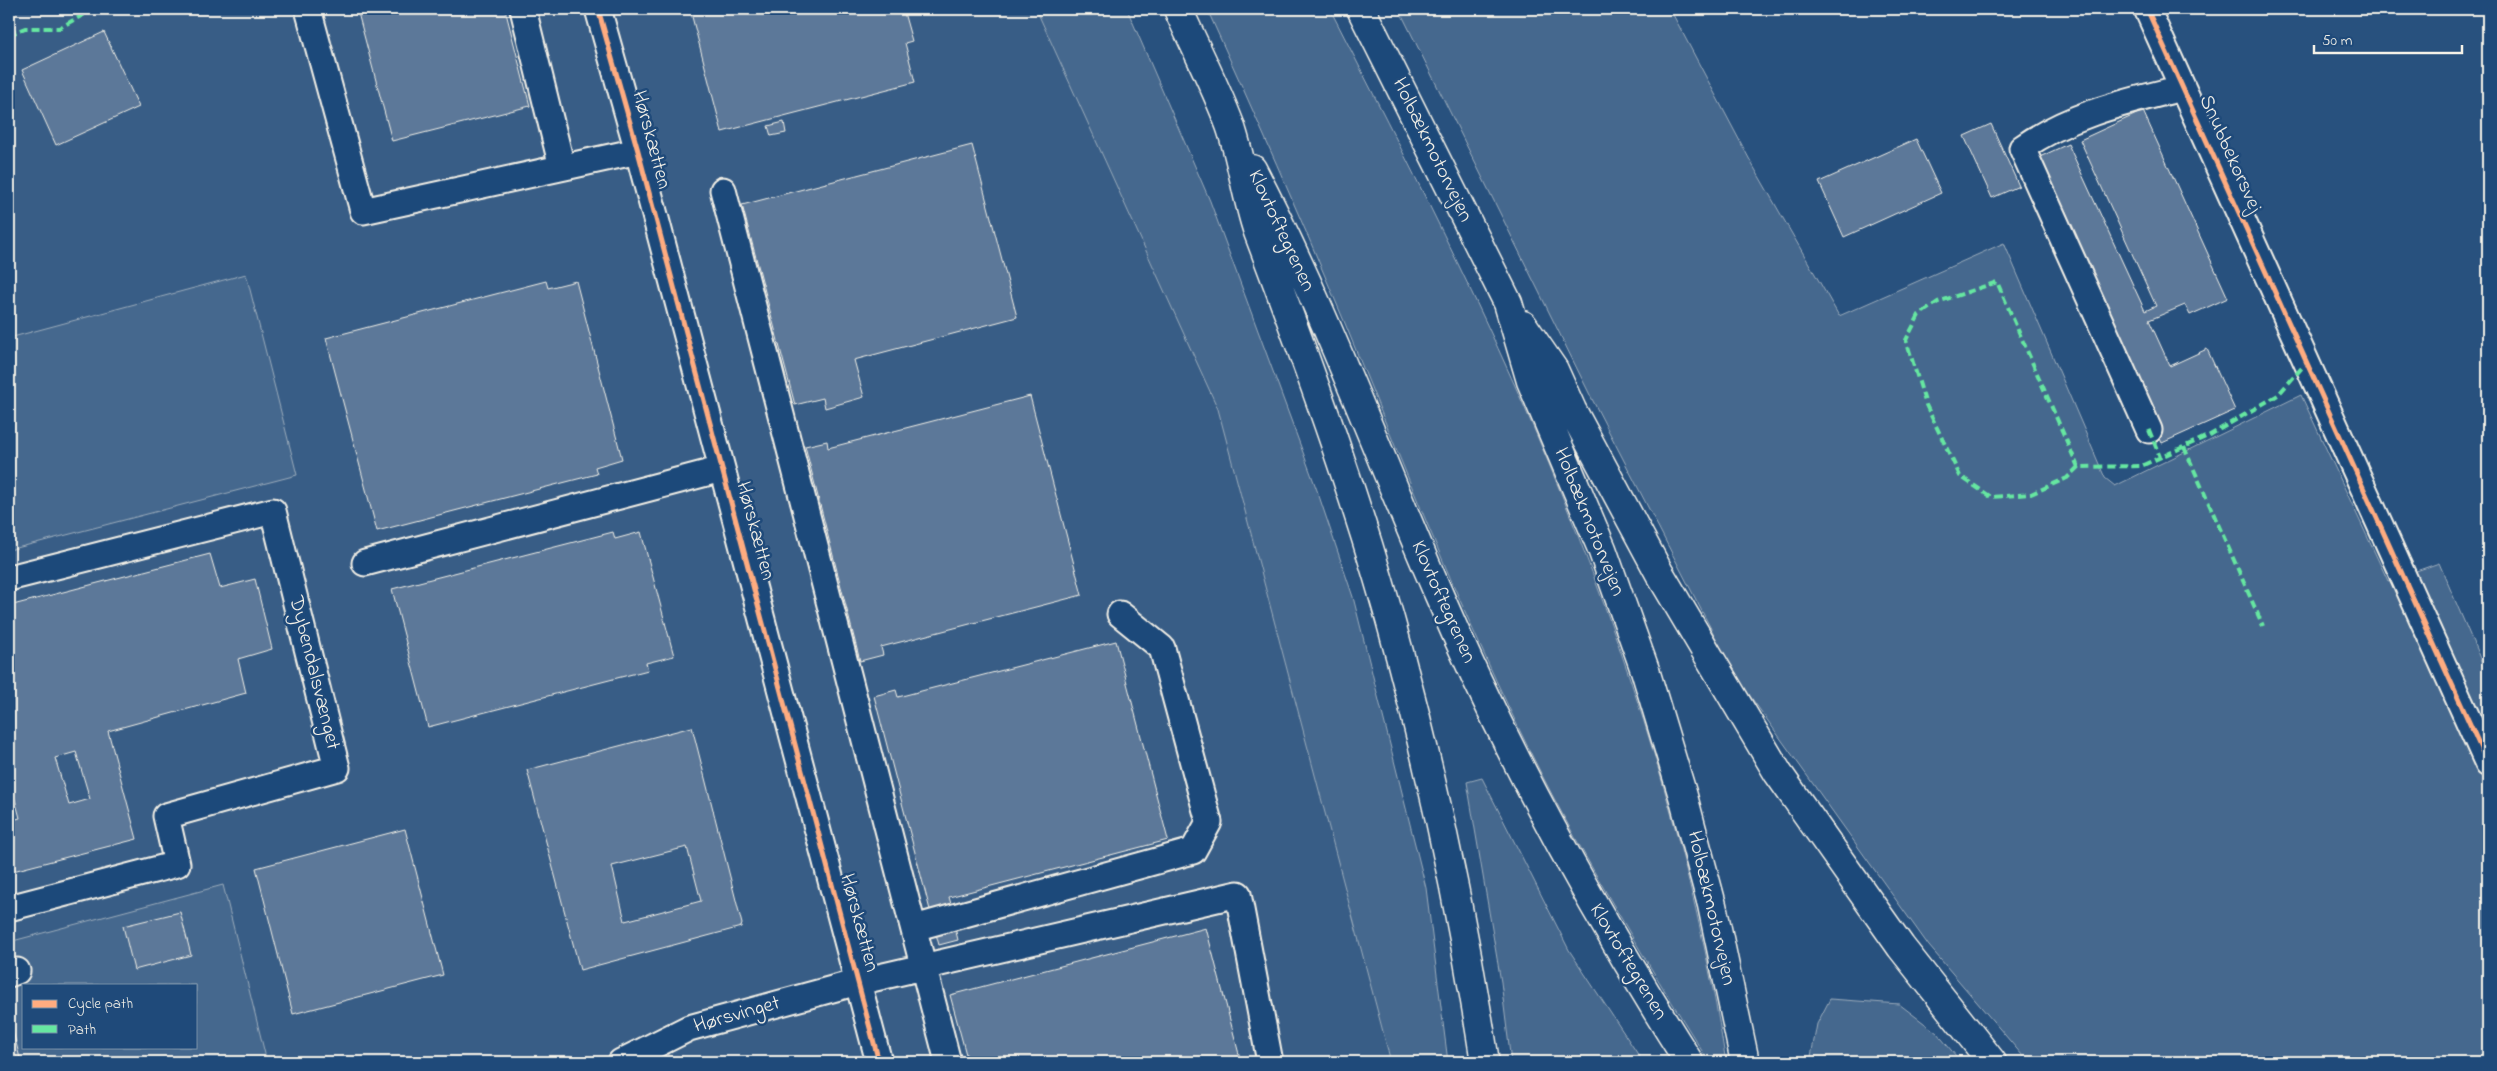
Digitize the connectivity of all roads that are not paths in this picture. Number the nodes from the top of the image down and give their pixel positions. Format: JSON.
{"nodes":[{"id":1,"x":308,"y":9,"type":"edge"},
{"id":2,"x":523,"y":9,"type":"edge"},
{"id":3,"x":598,"y":9,"type":"edge"},
{"id":4,"x":1178,"y":9,"type":"edge"},
{"id":5,"x":1362,"y":9,"type":"edge"},
{"id":6,"x":2147,"y":9,"type":"edge"},
{"id":7,"x":2182,"y":88,"type":"junction"},
{"id":8,"x":1230,"y":125,"type":"junction"},
{"id":9,"x":638,"y":151,"type":"junction"},
{"id":10,"x":562,"y":167,"type":"junction"},
{"id":11,"x":723,"y":190,"type":"dead end"},
{"id":12,"x":1508,"y":303,"type":"junction"},
{"id":13,"x":2149,"y":430,"type":"dead end"},
{"id":14,"x":722,"y":469,"type":"junction"},
{"id":15,"x":365,"y":563,"type":"dead end"},
{"id":16,"x":9,"y":578,"type":"edge"},
{"id":17,"x":1120,"y":614,"type":"dead end"},
{"id":18,"x":2488,"y":764,"type":"edge"},
{"id":19,"x":9,"y":908,"type":"edge"},
{"id":20,"x":914,"y":928,"type":"junction"},
{"id":21,"x":924,"y":968,"type":"junction"},
{"id":22,"x":858,"y":982,"type":"junction"},
{"id":23,"x":1744,"y":1055,"type":"edge"},
{"id":24,"x":621,"y":1062,"type":"edge"},
{"id":25,"x":879,"y":1062,"type":"edge"},
{"id":26,"x":948,"y":1062,"type":"edge"},
{"id":27,"x":1270,"y":1062,"type":"edge"},
{"id":28,"x":1485,"y":1062,"type":"edge"},
{"id":29,"x":1688,"y":1062,"type":"edge"},
{"id":30,"x":1992,"y":1062,"type":"edge"}],
"edges":[{"from":1,"to":10,"type":"street"},
{"from":2,"to":10,"type":"street"},
{"from":3,"to":9,"type":"street","name":"Hørskætten"},
{"from":4,"to":8,"type":"highway"},
{"from":5,"to":12,"type":"highway","name":"Holbækmotorvejen"},
{"from":6,"to":7,"type":"street","name":"Snubbekorsvej"},
{"from":7,"to":13,"type":"street"},
{"from":7,"to":18,"type":"street","name":"Snubbekorsvej"},
{"from":8,"to":28,"type":"highway"},
{"from":8,"to":29,"type":"highway","name":"Klovtoftegrenen"},
{"from":9,"to":10,"type":"street"},
{"from":9,"to":14,"type":"street","name":"Hørskætten"},
{"from":11,"to":20,"type":"street"},
{"from":12,"to":23,"type":"highway","name":"Holbækmotorvejen"},
{"from":12,"to":30,"type":"highway"},
{"from":14,"to":15,"type":"street","name":"Hørskætten"},
{"from":14,"to":22,"type":"street","name":"Hørskætten"},
{"from":16,"to":19,"type":"street","name":"Dybendalsvænget"},
{"from":17,"to":20,"type":"street"},
{"from":20,"to":21,"type":"street"},
{"from":21,"to":22,"type":"street","name":"Hørsvinget"},
{"from":21,"to":26,"type":"street"},
{"from":21,"to":27,"type":"street","name":"Hørsvinget"},
{"from":22,"to":24,"type":"street","name":"Hørsvinget"},
{"from":22,"to":25,"type":"street","name":"Hørskætten"}]}
